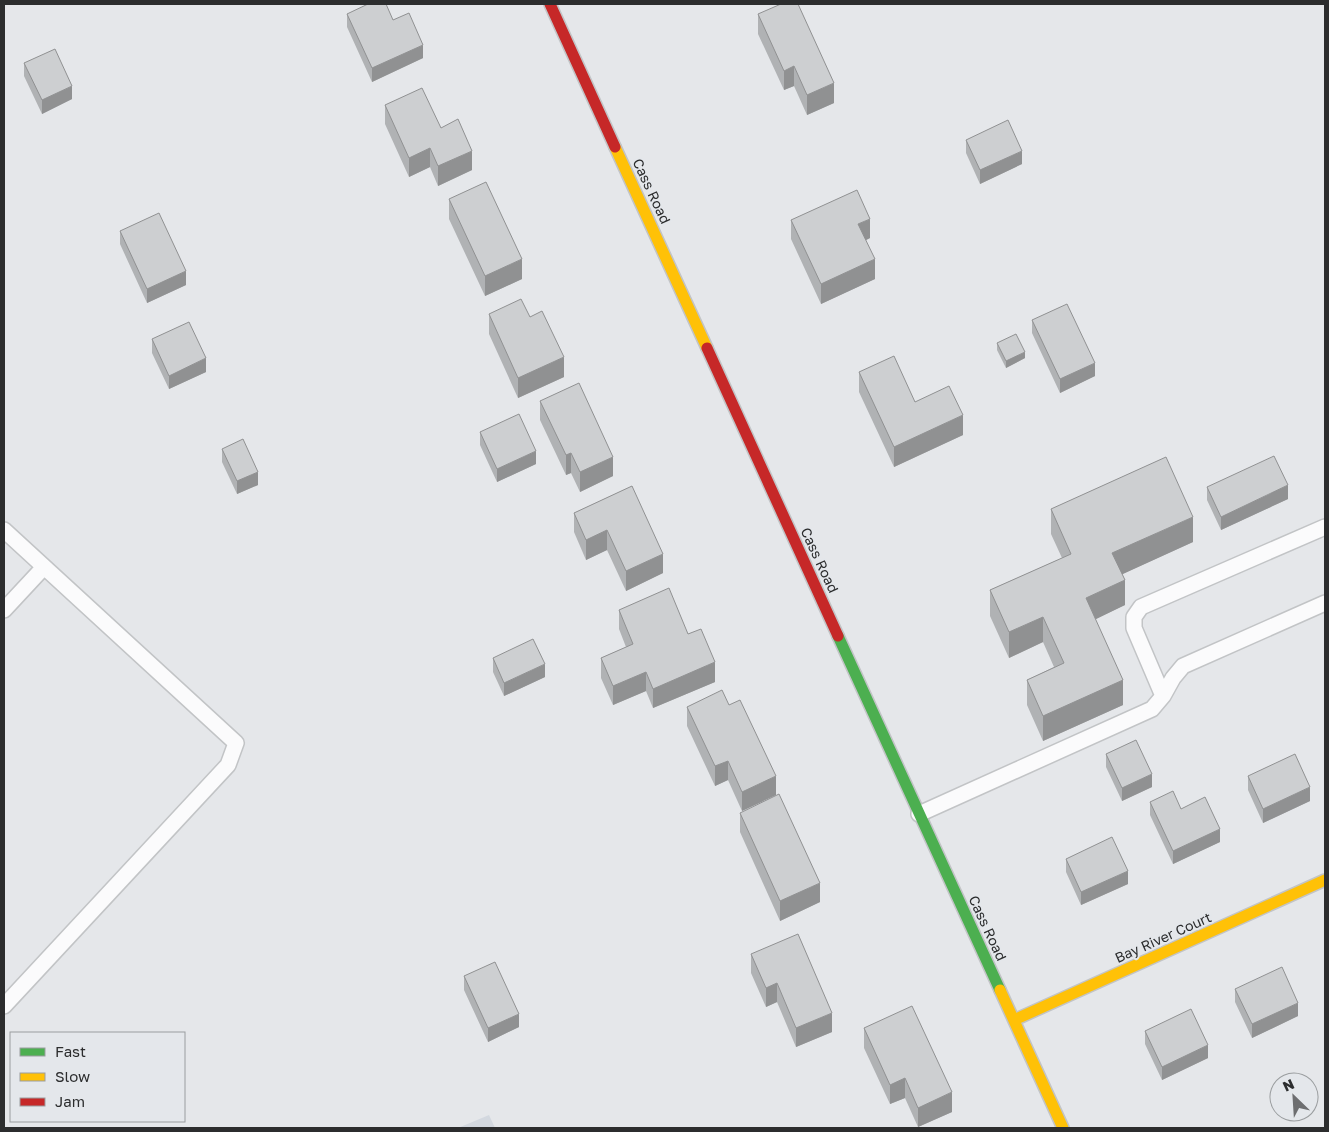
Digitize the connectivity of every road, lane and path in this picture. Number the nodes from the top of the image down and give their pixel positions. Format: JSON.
{"nodes":[{"id":1,"x":550,"y":4,"type":"edge"},
{"id":2,"x":1325,"y":527,"type":"edge"},
{"id":3,"x":4,"y":530,"type":"edge"},
{"id":4,"x":44,"y":567,"type":"junction"},
{"id":5,"x":1325,"y":602,"type":"edge"},
{"id":6,"x":4,"y":610,"type":"edge"},
{"id":7,"x":1162,"y":696,"type":"junction"},
{"id":8,"x":920,"y":814,"type":"junction"},
{"id":9,"x":1325,"y":880,"type":"edge"},
{"id":10,"x":4,"y":1006,"type":"edge"},
{"id":11,"x":1014,"y":1020,"type":"junction"},
{"id":12,"x":1063,"y":1128,"type":"edge"}],
"edges":[{"from":1,"to":8,"type":"street","name":"Cass Road"},
{"from":2,"to":7,"type":"lane"},
{"from":3,"to":4,"type":"lane"},
{"from":4,"to":6,"type":"lane"},
{"from":4,"to":10,"type":"lane"},
{"from":5,"to":7,"type":"lane"},
{"from":7,"to":8,"type":"lane"},
{"from":8,"to":11,"type":"street","name":"Cass Road"},
{"from":9,"to":11,"type":"street","name":"Bay River Court"},
{"from":11,"to":12,"type":"street","name":"Cass Road"}]}
